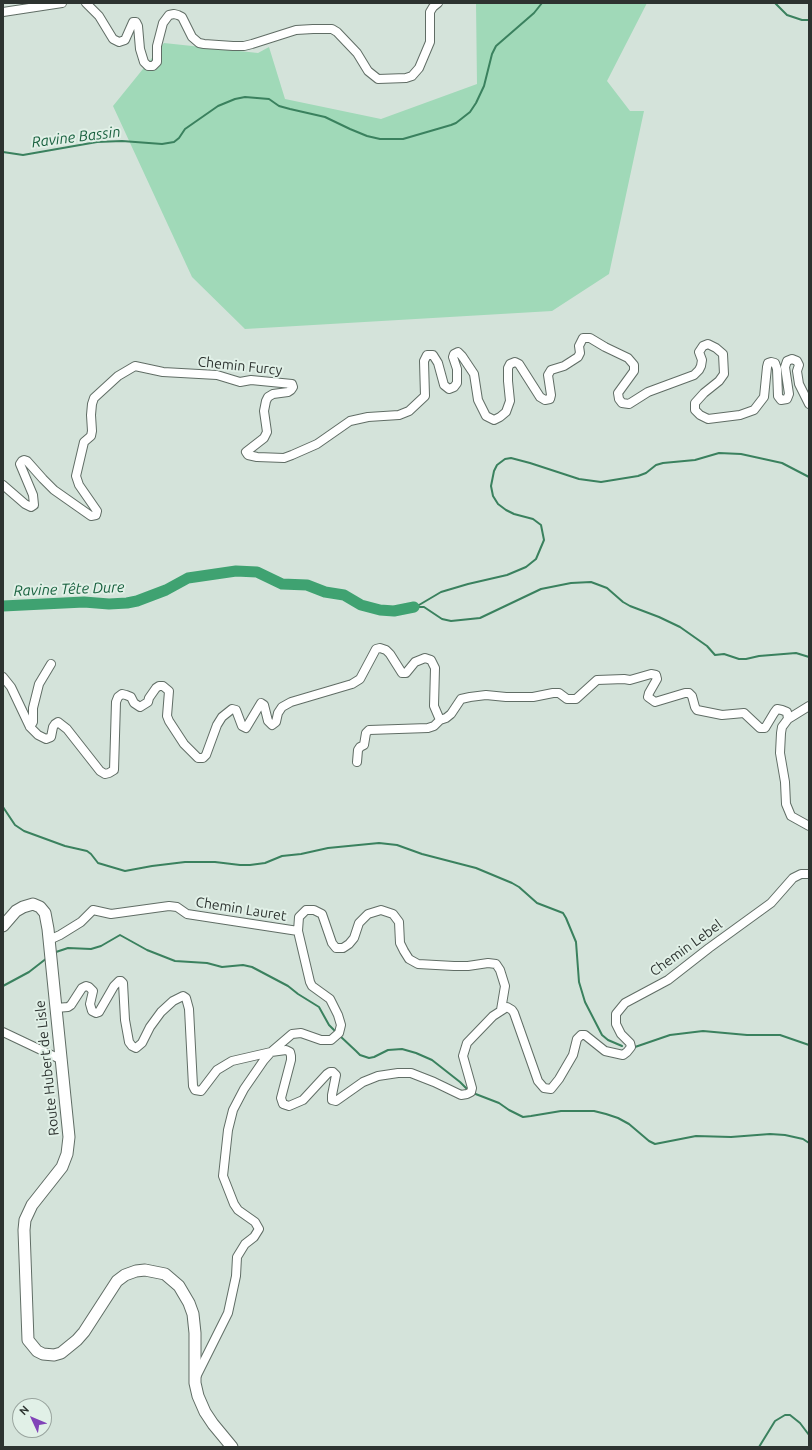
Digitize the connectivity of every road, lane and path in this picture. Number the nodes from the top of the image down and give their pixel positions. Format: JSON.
{"nodes":[{"id":1,"x":62,"y":3,"type":"edge"},
{"id":2,"x":86,"y":3,"type":"edge"},
{"id":3,"x":438,"y":3,"type":"edge"},
{"id":4,"x":3,"y":12,"type":"edge"},
{"id":5,"x":809,"y":404,"type":"edge"},
{"id":6,"x":3,"y":484,"type":"edge"},
{"id":7,"x":51,"y":664,"type":"dead end"},
{"id":8,"x":3,"y":677,"type":"edge"},
{"id":9,"x":809,"y":706,"type":"edge"},
{"id":10,"x":788,"y":719,"type":"junction"},
{"id":11,"x":440,"y":720,"type":"junction"},
{"id":12,"x":30,"y":727,"type":"junction"},
{"id":13,"x":357,"y":762,"type":"dead end"},
{"id":14,"x":809,"y":826,"type":"edge"},
{"id":15,"x":809,"y":874,"type":"edge"},
{"id":16,"x":3,"y":926,"type":"edge"},
{"id":17,"x":298,"y":931,"type":"junction"},
{"id":18,"x":50,"y":940,"type":"junction"},
{"id":19,"x":56,"y":1008,"type":"junction"},
{"id":20,"x":501,"y":1010,"type":"junction"},
{"id":21,"x":3,"y":1032,"type":"edge"},
{"id":22,"x":270,"y":1052,"type":"junction"},
{"id":23,"x":62,"y":1060,"type":"junction"},
{"id":24,"x":195,"y":1380,"type":"junction"},
{"id":25,"x":232,"y":1447,"type":"edge"}],
"edges":[{"from":1,"to":4,"type":"street"},
{"from":2,"to":3,"type":"street"},
{"from":5,"to":6,"type":"street","name":"Chemin Furcy"},
{"from":7,"to":12,"type":"street"},
{"from":8,"to":12,"type":"street"},
{"from":9,"to":10,"type":"street"},
{"from":10,"to":11,"type":"street"},
{"from":10,"to":14,"type":"street"},
{"from":11,"to":12,"type":"street"},
{"from":11,"to":13,"type":"street"},
{"from":15,"to":20,"type":"street","name":"Chemin Lebel"},
{"from":16,"to":18,"type":"main road","name":"Route Hubert de Lisle"},
{"from":17,"to":18,"type":"street","name":"Chemin Lauret"},
{"from":17,"to":20,"type":"street","name":"Chemin Lauret"},
{"from":17,"to":22,"type":"street","name":"Chemin Lauret"},
{"from":18,"to":19,"type":"main road","name":"Route Hubert de Lisle"},
{"from":19,"to":22,"type":"street"},
{"from":19,"to":23,"type":"main road","name":"Route Hubert de Lisle"},
{"from":20,"to":22,"type":"street"},
{"from":21,"to":23,"type":"street"},
{"from":22,"to":24,"type":"street"},
{"from":23,"to":24,"type":"main road","name":"Route Hubert de Lisle"},
{"from":24,"to":25,"type":"main road","name":"Route Hubert de Lisle"}]}
